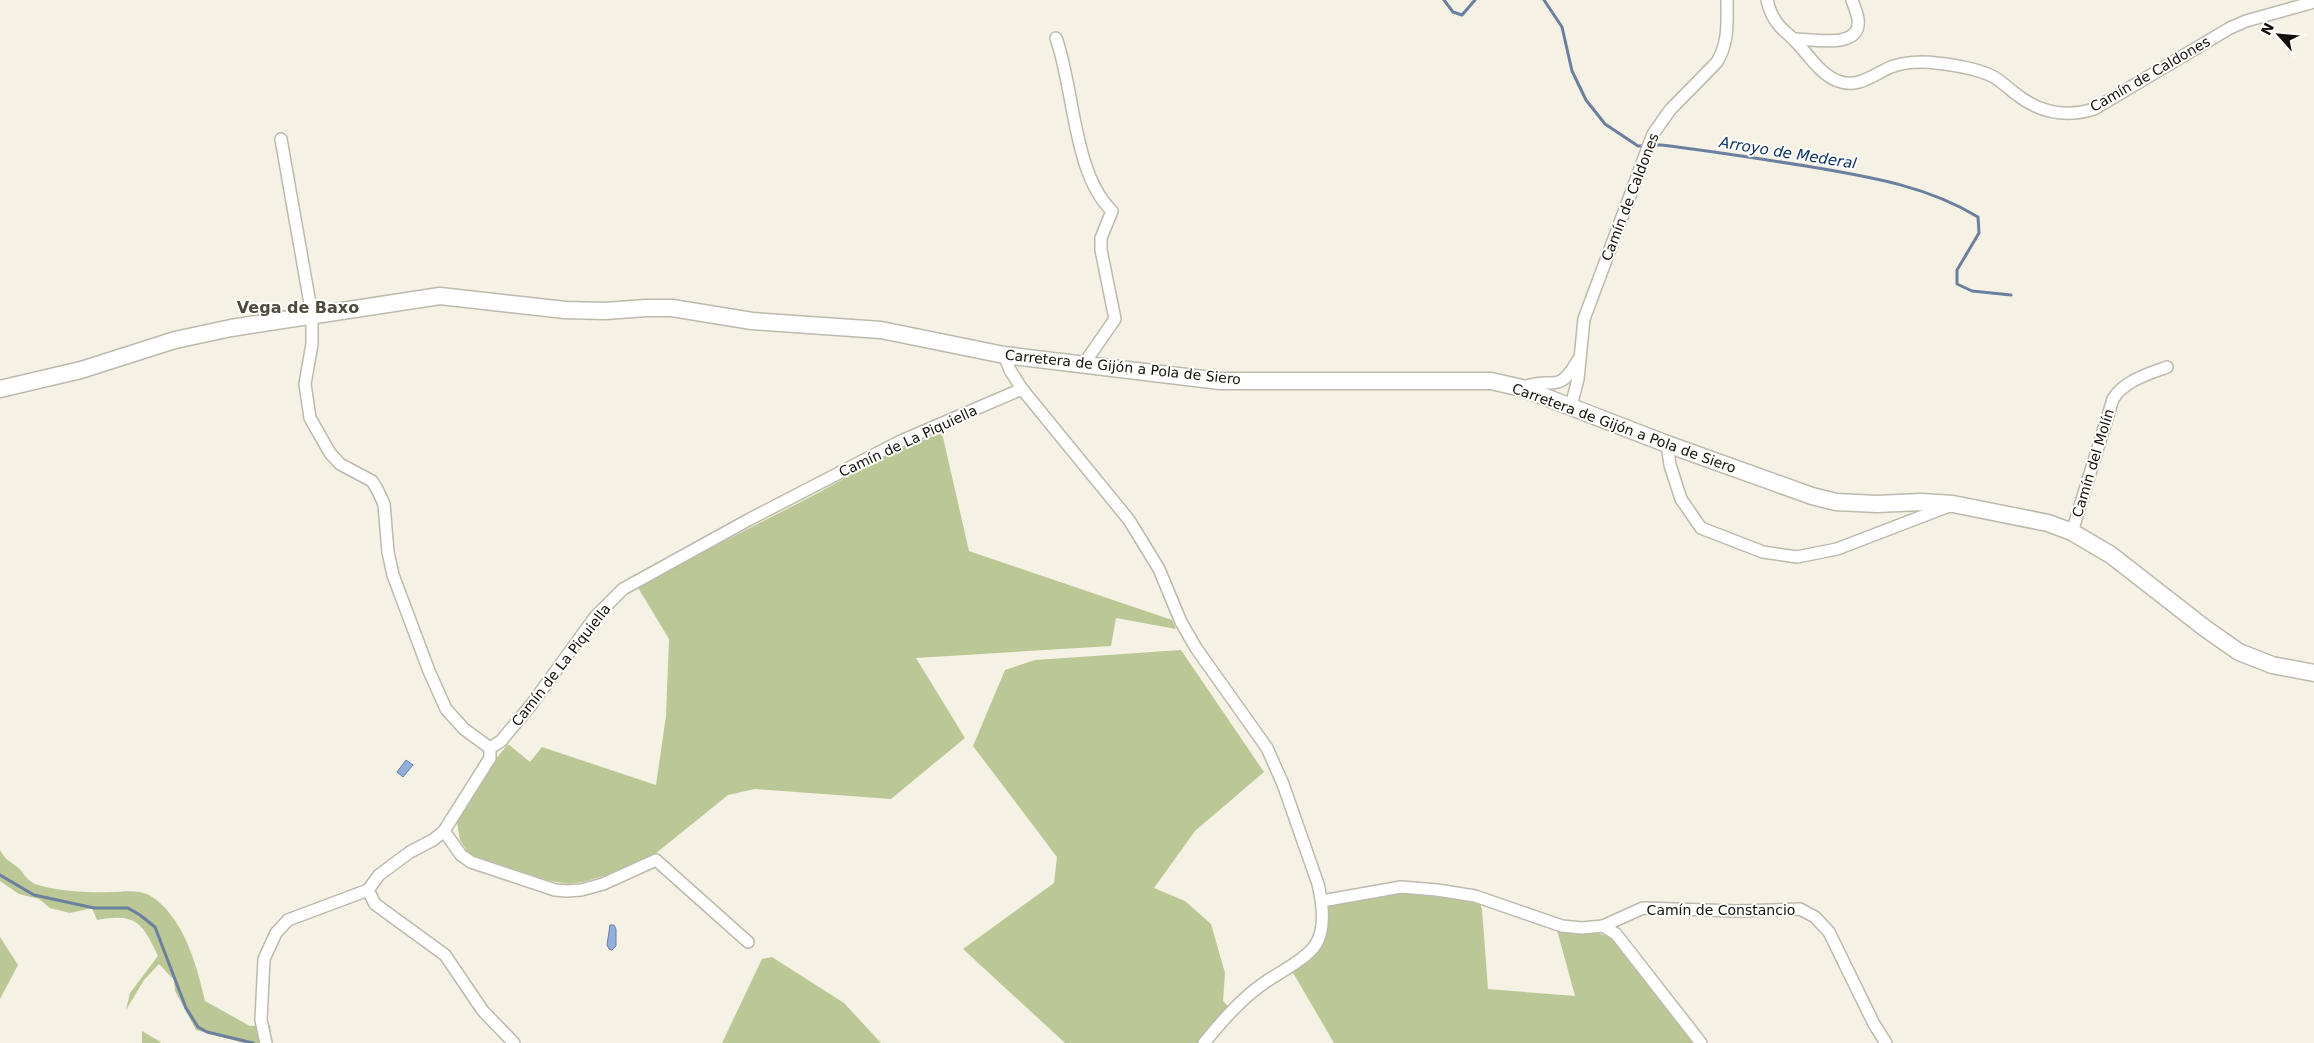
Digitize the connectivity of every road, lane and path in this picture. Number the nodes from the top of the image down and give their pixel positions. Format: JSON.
{"nodes":[{"id":1,"x":1727,"y":0,"type":"edge"},
{"id":2,"x":1767,"y":0,"type":"edge"},
{"id":3,"x":1852,"y":0,"type":"edge"},
{"id":4,"x":2314,"y":2,"type":"edge"},
{"id":5,"x":1056,"y":38,"type":"dead end"},
{"id":6,"x":1794,"y":40,"type":"junction"},
{"id":7,"x":280,"y":139,"type":"dead end"},
{"id":8,"x":312,"y":315,"type":"junction"},
{"id":9,"x":1004,"y":355,"type":"junction"},
{"id":10,"x":1580,"y":357,"type":"junction"},
{"id":11,"x":1083,"y":364,"type":"junction"},
{"id":12,"x":2168,"y":367,"type":"dead end"},
{"id":13,"x":1562,"y":382,"type":"junction"},
{"id":14,"x":1022,"y":388,"type":"junction"},
{"id":15,"x":1522,"y":388,"type":"junction"},
{"id":16,"x":0,"y":389,"type":"edge"},
{"id":17,"x":1565,"y":404,"type":"junction"},
{"id":18,"x":1667,"y":444,"type":"junction"},
{"id":19,"x":1953,"y":504,"type":"junction"},
{"id":20,"x":2072,"y":532,"type":"junction"},
{"id":21,"x":2314,"y":673,"type":"edge"},
{"id":22,"x":490,"y":748,"type":"junction"},
{"id":23,"x":444,"y":831,"type":"junction"},
{"id":24,"x":368,"y":890,"type":"junction"},
{"id":25,"x":1322,"y":901,"type":"junction"},
{"id":26,"x":1603,"y":926,"type":"junction"},
{"id":27,"x":748,"y":942,"type":"dead end"},
{"id":28,"x":265,"y":1041,"type":"edge"},
{"id":29,"x":514,"y":1043,"type":"edge"},
{"id":30,"x":1204,"y":1043,"type":"edge"},
{"id":31,"x":1701,"y":1043,"type":"edge"},
{"id":32,"x":1886,"y":1043,"type":"edge"}],
"edges":[{"from":1,"to":10,"type":"street","name":"Camín de Caldones"},
{"from":2,"to":6,"type":"street","name":"Camín de Caldones"},
{"from":3,"to":6,"type":"street"},
{"from":4,"to":6,"type":"street","name":"Camín de Caldones"},
{"from":5,"to":11,"type":"street"},
{"from":7,"to":8,"type":"street"},
{"from":8,"to":9,"type":"street","name":"Carretera de Gijón a Pola de Siero"},
{"from":8,"to":16,"type":"street","name":"Carretera de Gijón a Pola de Siero"},
{"from":8,"to":22,"type":"street"},
{"from":9,"to":11,"type":"street","name":"Carretera de Gijón a Pola de Siero"},
{"from":9,"to":14,"type":"street"},
{"from":10,"to":13,"type":"street","name":"Camín de Caldones"},
{"from":10,"to":17,"type":"street","name":"Camín de Caldones"},
{"from":11,"to":15,"type":"street","name":"Carretera de Gijón a Pola de Siero"},
{"from":12,"to":20,"type":"street","name":"Camín del Molín"},
{"from":13,"to":15,"type":"street"},
{"from":13,"to":17,"type":"street"},
{"from":14,"to":22,"type":"street","name":"Camín de La Piquiella"},
{"from":14,"to":25,"type":"street"},
{"from":15,"to":17,"type":"street","name":"Carretera de Gijón a Pola de Siero"},
{"from":17,"to":18,"type":"street","name":"Carretera de Gijón a Pola de Siero"},
{"from":18,"to":19,"type":"street","name":"Carretera de Gijón a Pola de Siero"},
{"from":18,"to":19,"type":"street"},
{"from":19,"to":20,"type":"street","name":"Carretera de Gijón a Pola de Siero"},
{"from":20,"to":21,"type":"street","name":"Carretera de Gijón a Pola de Siero"},
{"from":22,"to":23,"type":"street"},
{"from":23,"to":24,"type":"street"},
{"from":23,"to":27,"type":"street"},
{"from":24,"to":28,"type":"street"},
{"from":24,"to":29,"type":"street"},
{"from":25,"to":26,"type":"street"},
{"from":25,"to":30,"type":"street"},
{"from":26,"to":31,"type":"street"},
{"from":26,"to":32,"type":"street","name":"Camín de Constancio"}]}
